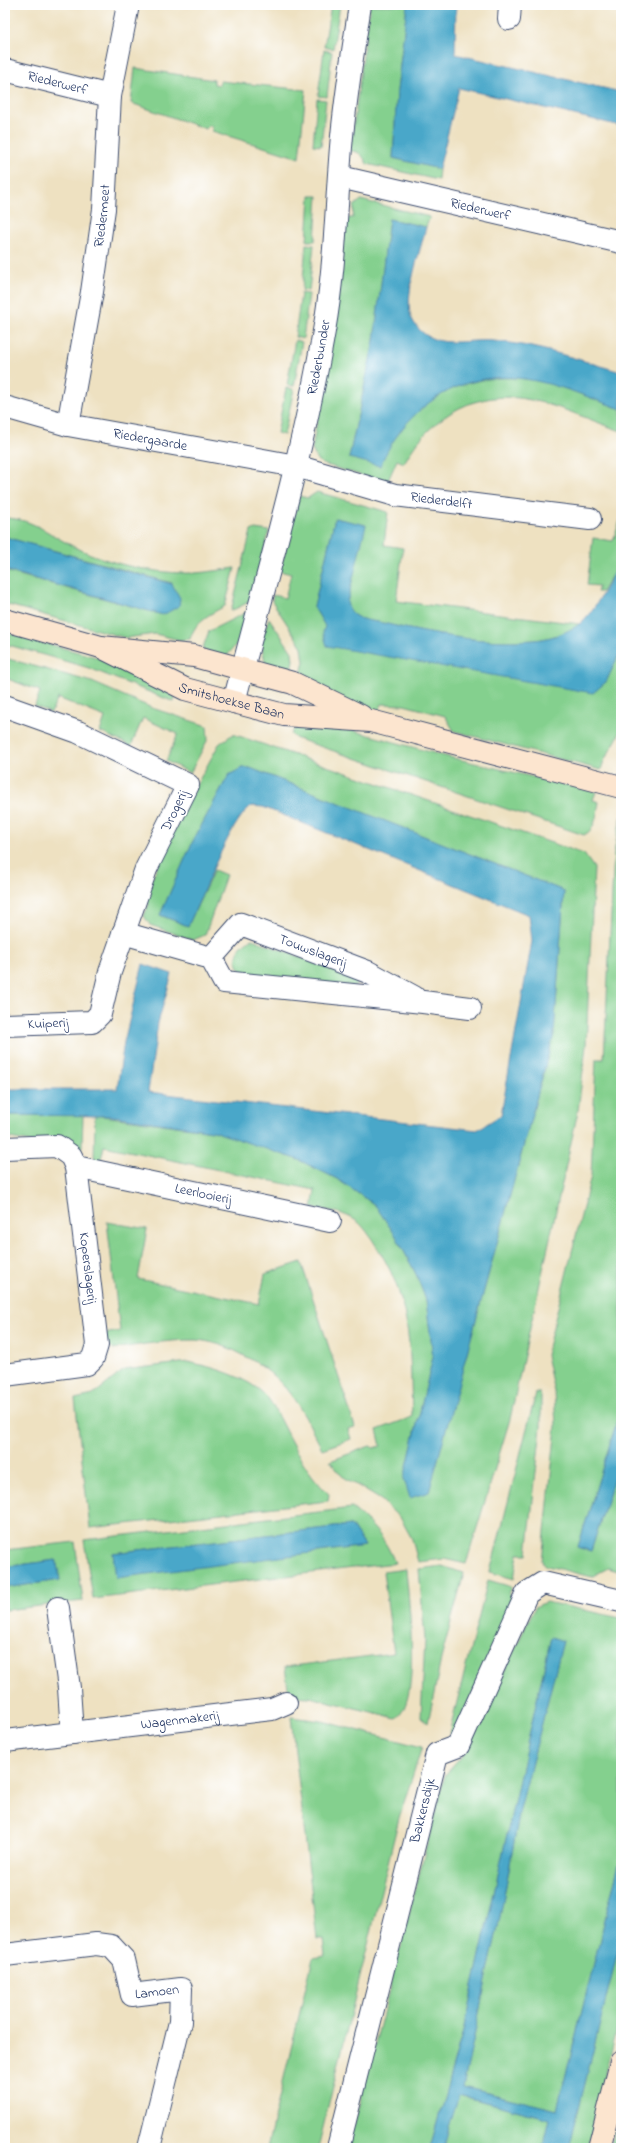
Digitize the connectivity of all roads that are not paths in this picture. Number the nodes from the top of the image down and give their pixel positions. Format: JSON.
{"nodes":[{"id":1,"x":128,"y":5,"type":"edge"},
{"id":2,"x":360,"y":5,"type":"edge"},
{"id":3,"x":5,"y":70,"type":"edge"},
{"id":4,"x":110,"y":96,"type":"junction"},
{"id":5,"x":340,"y":177,"type":"junction"},
{"id":6,"x":621,"y":242,"type":"edge"},
{"id":7,"x":5,"y":407,"type":"edge"},
{"id":8,"x":68,"y":425,"type":"junction"},
{"id":9,"x":296,"y":466,"type":"junction"},
{"id":10,"x":590,"y":519,"type":"dead end"},
{"id":11,"x":5,"y":620,"type":"edge"},
{"id":12,"x":101,"y":647,"type":"junction"},
{"id":13,"x":242,"y":669,"type":"junction"},
{"id":14,"x":234,"y":702,"type":"junction"},
{"id":15,"x":5,"y":706,"type":"edge"},
{"id":16,"x":371,"y":721,"type":"junction"},
{"id":17,"x":621,"y":787,"type":"edge"},
{"id":18,"x":123,"y":933,"type":"junction"},
{"id":19,"x":211,"y":958,"type":"junction"},
{"id":20,"x":423,"y":1002,"type":"junction"},
{"id":21,"x":470,"y":1008,"type":"dead end"},
{"id":22,"x":92,"y":1022,"type":"joint"},
{"id":23,"x":5,"y":1025,"type":"edge"},
{"id":24,"x":5,"y":1148,"type":"edge"},
{"id":25,"x":76,"y":1166,"type":"junction"},
{"id":26,"x":330,"y":1221,"type":"dead end"},
{"id":27,"x":5,"y":1375,"type":"edge"},
{"id":28,"x":621,"y":1601,"type":"edge"},
{"id":29,"x":58,"y":1608,"type":"dead end"},
{"id":30,"x":286,"y":1703,"type":"dead end"},
{"id":31,"x":72,"y":1733,"type":"junction"},
{"id":32,"x":5,"y":1741,"type":"edge"},
{"id":33,"x":5,"y":1955,"type":"edge"},
{"id":34,"x":621,"y":2062,"type":"edge"},
{"id":35,"x":149,"y":2148,"type":"edge"},
{"id":36,"x":338,"y":2148,"type":"edge"},
{"id":37,"x":599,"y":2148,"type":"edge"}],
"edges":[{"from":1,"to":4,"type":"street","name":"Riedermeet"},
{"from":2,"to":5,"type":"street","name":"Riederbunder"},
{"from":3,"to":4,"type":"street","name":"Riederwerf"},
{"from":4,"to":8,"type":"street","name":"Riedermeet"},
{"from":5,"to":6,"type":"street","name":"Riederwerf"},
{"from":5,"to":9,"type":"street","name":"Riederbunder"},
{"from":7,"to":8,"type":"street","name":"Riedergaarde"},
{"from":8,"to":9,"type":"street","name":"Riedergaarde"},
{"from":9,"to":10,"type":"street","name":"Riederdelft"},
{"from":9,"to":13,"type":"street","name":"Riederbunder"},
{"from":11,"to":12,"type":"street","name":"Smitshoekse Baan"},
{"from":12,"to":13,"type":"street","name":"Smitshoekse Baan"},
{"from":12,"to":14,"type":"street","name":"Smitshoekse Baan"},
{"from":13,"to":14,"type":"street","name":"Riederbunder"},
{"from":13,"to":16,"type":"street","name":"Smitshoekse Baan"},
{"from":14,"to":16,"type":"street","name":"Smitshoekse Baan"},
{"from":15,"to":18,"type":"street","name":"Drogerij"},
{"from":16,"to":17,"type":"street","name":"Smitshoekse Baan"},
{"from":18,"to":19,"type":"street"},
{"from":18,"to":22,"type":"street","name":"Drogerij"},
{"from":19,"to":20,"type":"street","name":"Touwslagerij"},
{"from":19,"to":20,"type":"street","name":"Touwslagerij"},
{"from":20,"to":21,"type":"street","name":"Touwslagerij"},
{"from":22,"to":23,"type":"street","name":"Kuiperij"},
{"from":24,"to":25,"type":"street"},
{"from":25,"to":26,"type":"street","name":"Leerlooierij"},
{"from":25,"to":27,"type":"street","name":"Koperslagerij"},
{"from":28,"to":36,"type":"street","name":"Bakkersdijk"},
{"from":29,"to":31,"type":"street"},
{"from":30,"to":31,"type":"street","name":"Wagenmakerij"},
{"from":31,"to":32,"type":"street","name":"Wagenmakerij"},
{"from":33,"to":35,"type":"street","name":"Lamoen"},
{"from":34,"to":37,"type":"street"}]}
